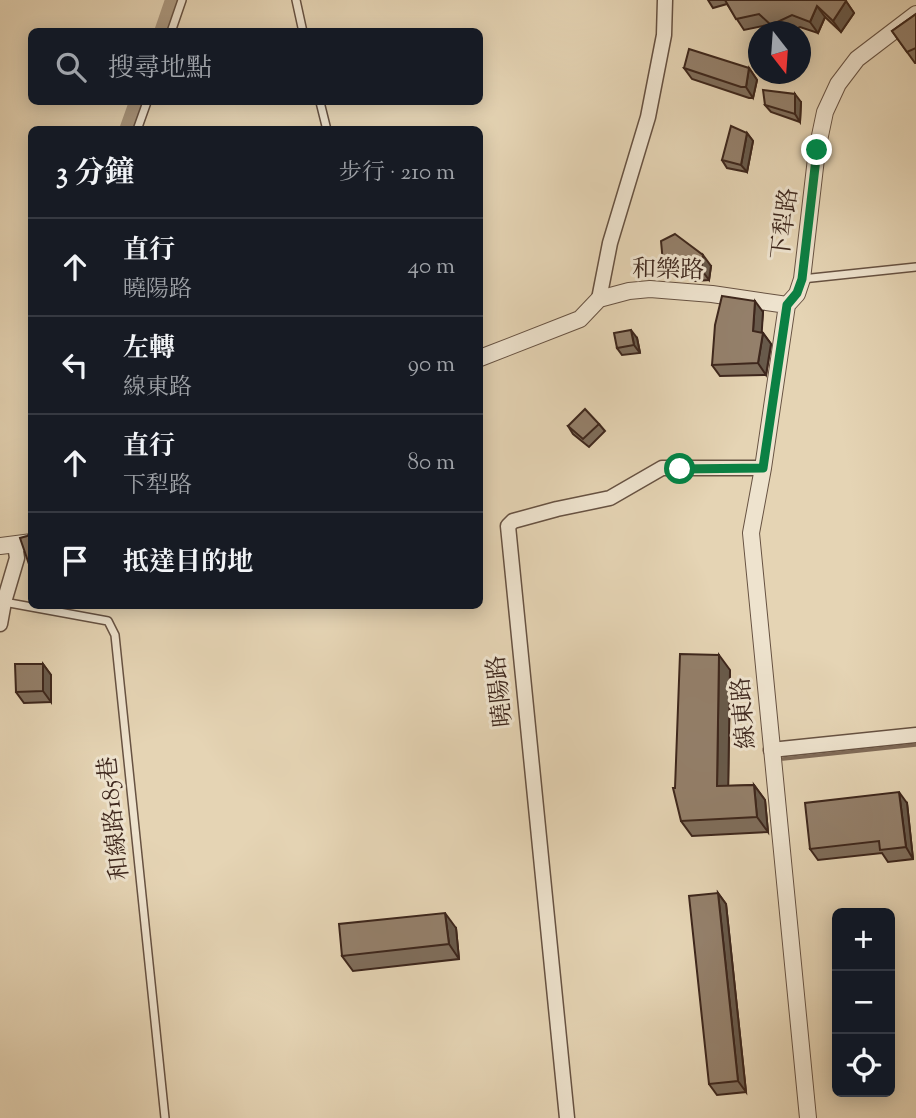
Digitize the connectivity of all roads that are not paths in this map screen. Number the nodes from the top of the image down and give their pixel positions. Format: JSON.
{"nodes":[{"id":1,"x":182,"y":0,"type":"edge"},
{"id":2,"x":296,"y":0,"type":"edge"},
{"id":3,"x":665,"y":0,"type":"edge"},
{"id":4,"x":916,"y":14,"type":"edge"},
{"id":5,"x":172,"y":28,"type":"edge"},
{"id":6,"x":302,"y":28,"type":"edge"},
{"id":7,"x":146,"y":105,"type":"edge"},
{"id":8,"x":321,"y":105,"type":"edge"},
{"id":9,"x":138,"y":126,"type":"edge"},
{"id":10,"x":326,"y":126,"type":"edge"},
{"id":11,"x":916,"y":267,"type":"edge"},
{"id":12,"x":802,"y":279,"type":"junction"},
{"id":13,"x":599,"y":299,"type":"junction"},
{"id":14,"x":787,"y":305,"type":"junction"},
{"id":15,"x":483,"y":357,"type":"edge"},
{"id":16,"x":763,"y":468,"type":"junction"},
{"id":17,"x":28,"y":542,"type":"edge"},
{"id":18,"x":7,"y":545,"type":"edge"},
{"id":19,"x":4,"y":602,"type":"junction"},
{"id":20,"x":28,"y":606,"type":"edge"},
{"id":21,"x":42,"y":609,"type":"edge"},
{"id":22,"x":0,"y":624,"type":"edge"},
{"id":23,"x":916,"y":735,"type":"edge"},
{"id":24,"x":771,"y":750,"type":"junction"},
{"id":25,"x":164,"y":1118,"type":"edge"},
{"id":26,"x":567,"y":1118,"type":"edge"},
{"id":27,"x":808,"y":1118,"type":"edge"}],
"edges":[{"from":1,"to":5,"type":"lane"},
{"from":2,"to":6,"type":"lane"},
{"from":3,"to":13,"type":"street"},
{"from":4,"to":12,"type":"street","name":"下犁路"},
{"from":7,"to":9,"type":"lane"},
{"from":8,"to":10,"type":"lane"},
{"from":11,"to":12,"type":"lane"},
{"from":12,"to":14,"type":"street","name":"下犁路"},
{"from":13,"to":14,"type":"street","name":"和樂路"},
{"from":13,"to":15,"type":"street","name":"和樂路"},
{"from":14,"to":16,"type":"street","name":"線東路"},
{"from":16,"to":24,"type":"street","name":"線東路"},
{"from":16,"to":26,"type":"street","name":"曉陽路"},
{"from":17,"to":18,"type":"street"},
{"from":18,"to":19,"type":"street"},
{"from":19,"to":20,"type":"lane","name":"和線路185巷"},
{"from":19,"to":22,"type":"street"},
{"from":21,"to":25,"type":"lane","name":"和線路185巷"},
{"from":23,"to":24,"type":"street"},
{"from":24,"to":27,"type":"street","name":"線東路"}]}
